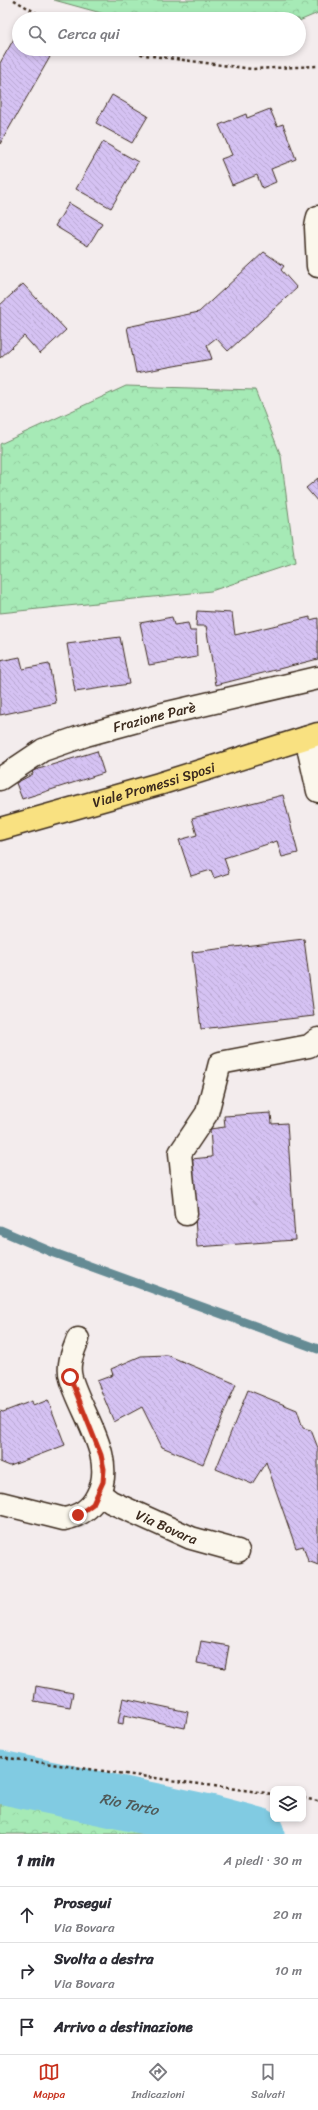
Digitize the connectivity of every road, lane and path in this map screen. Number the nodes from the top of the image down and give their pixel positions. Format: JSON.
{"nodes":[{"id":1,"x":14,"y":0,"type":"edge"},
{"id":2,"x":35,"y":12,"type":"edge"},
{"id":3,"x":153,"y":56,"type":"edge"},
{"id":4,"x":318,"y":66,"type":"edge"},
{"id":5,"x":318,"y":217,"type":"edge"},
{"id":6,"x":318,"y":266,"type":"edge"},
{"id":7,"x":318,"y":678,"type":"edge"},
{"id":8,"x":312,"y":736,"type":"edge"},
{"id":9,"x":0,"y":779,"type":"edge"},
{"id":10,"x":318,"y":791,"type":"edge"},
{"id":11,"x":0,"y":829,"type":"edge"},
{"id":12,"x":318,"y":1038,"type":"edge"},
{"id":13,"x":186,"y":1214,"type":"dead end"},
{"id":14,"x":78,"y":1339,"type":"dead end"},
{"id":15,"x":99,"y":1493,"type":"junction"},
{"id":16,"x":0,"y":1503,"type":"edge"},
{"id":17,"x":238,"y":1551,"type":"dead end"},
{"id":18,"x":0,"y":1757,"type":"edge"},
{"id":19,"x":270,"y":1794,"type":"edge"},
{"id":20,"x":306,"y":1799,"type":"edge"},
{"id":21,"x":318,"y":1801,"type":"edge"}],
"edges":[{"from":1,"to":2,"type":"path"},
{"from":3,"to":4,"type":"path"},
{"from":5,"to":6,"type":"street"},
{"from":7,"to":9,"type":"street","name":"Frazione Parè"},
{"from":8,"to":10,"type":"street","name":"Viale Promessi Sposi"},
{"from":8,"to":11,"type":"main road","name":"Viale Promessi Sposi"},
{"from":12,"to":13,"type":"street"},
{"from":14,"to":15,"type":"street"},
{"from":15,"to":16,"type":"street"},
{"from":15,"to":17,"type":"street","name":"Via Bovara"},
{"from":18,"to":19,"type":"path"},
{"from":20,"to":21,"type":"path"}]}
